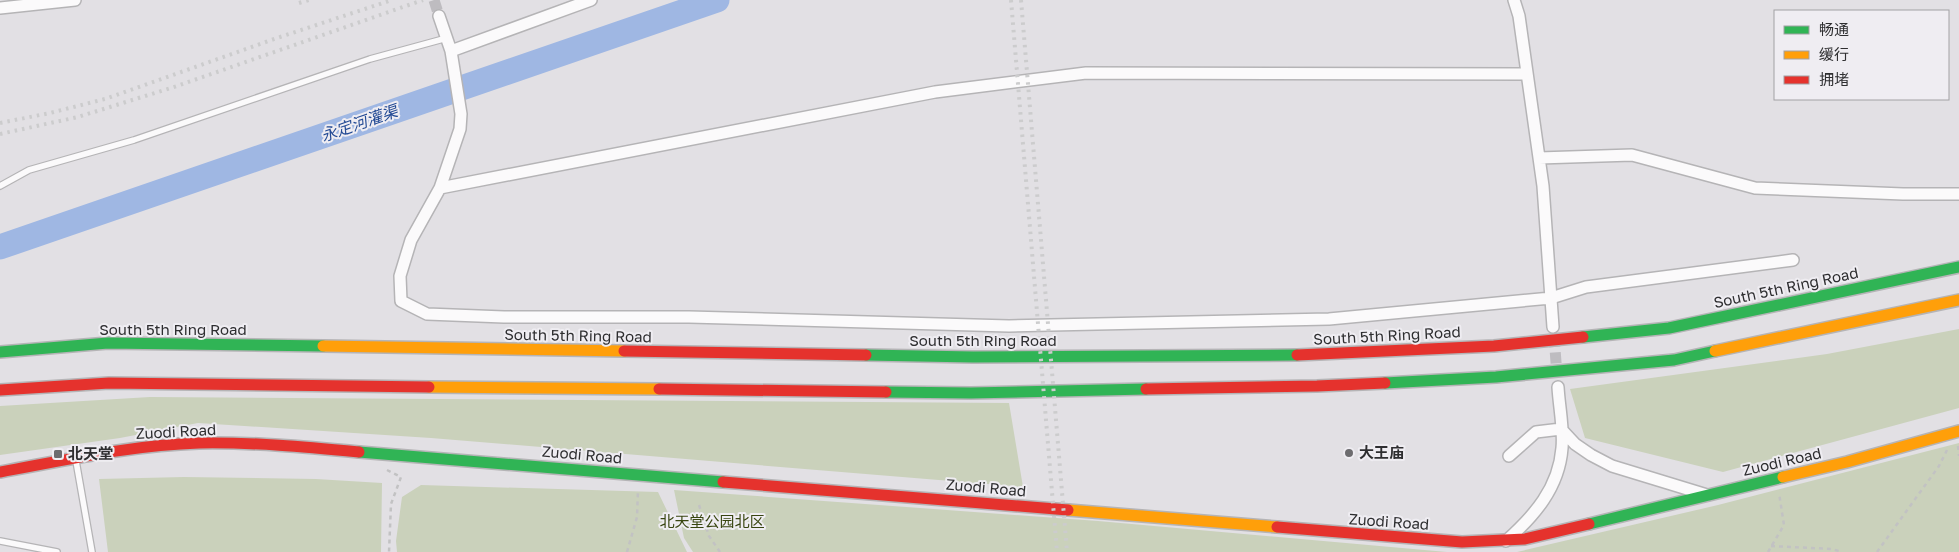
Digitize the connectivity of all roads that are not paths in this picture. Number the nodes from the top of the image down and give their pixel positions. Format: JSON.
{"nodes":[{"id":1,"x":75,"y":0,"type":"edge"},
{"id":2,"x":591,"y":0,"type":"edge"},
{"id":3,"x":1514,"y":0,"type":"edge"},
{"id":4,"x":0,"y":8,"type":"edge"},
{"id":5,"x":439,"y":16,"type":"tunnel mouth"},
{"id":6,"x":447,"y":38,"type":"junction"},
{"id":7,"x":452,"y":52,"type":"junction"},
{"id":8,"x":1528,"y":74,"type":"junction"},
{"id":9,"x":1539,"y":158,"type":"junction"},
{"id":10,"x":0,"y":186,"type":"edge"},
{"id":11,"x":440,"y":188,"type":"junction"},
{"id":12,"x":1959,"y":194,"type":"edge"},
{"id":13,"x":1793,"y":260,"type":"dead end"},
{"id":14,"x":1959,"y":267,"type":"edge"},
{"id":15,"x":1551,"y":298,"type":"junction"},
{"id":16,"x":1959,"y":300,"type":"edge"},
{"id":17,"x":1553,"y":327,"type":"tunnel mouth"},
{"id":18,"x":0,"y":352,"type":"edge"},
{"id":19,"x":1558,"y":387,"type":"tunnel mouth"},
{"id":20,"x":0,"y":390,"type":"edge"},
{"id":21,"x":1561,"y":428,"type":"junction"},
{"id":22,"x":1959,"y":432,"type":"edge"},
{"id":23,"x":1509,"y":456,"type":"dead end"},
{"id":24,"x":75,"y":458,"type":"junction"},
{"id":25,"x":0,"y":472,"type":"edge"},
{"id":26,"x":1709,"y":495,"type":"junction"},
{"id":27,"x":0,"y":541,"type":"edge"},
{"id":28,"x":1506,"y":541,"type":"junction"},
{"id":29,"x":57,"y":552,"type":"edge"},
{"id":30,"x":92,"y":552,"type":"edge"}],
"edges":[{"from":1,"to":4,"type":"street"},
{"from":2,"to":7,"type":"street"},
{"from":3,"to":8,"type":"street"},
{"from":5,"to":6,"type":"street"},
{"from":6,"to":7,"type":"street"},
{"from":6,"to":10,"type":"lane"},
{"from":7,"to":11,"type":"street"},
{"from":8,"to":9,"type":"street"},
{"from":8,"to":11,"type":"street"},
{"from":9,"to":12,"type":"street"},
{"from":9,"to":15,"type":"street"},
{"from":11,"to":15,"type":"street"},
{"from":13,"to":15,"type":"street"},
{"from":14,"to":18,"type":"main road","name":"South 5th Ring Road"},
{"from":15,"to":17,"type":"street"},
{"from":16,"to":20,"type":"main road"},
{"from":19,"to":21,"type":"street"},
{"from":21,"to":23,"type":"street"},
{"from":21,"to":26,"type":"street"},
{"from":21,"to":28,"type":"street"},
{"from":22,"to":26,"type":"main road","name":"Zuodi Road"},
{"from":24,"to":25,"type":"main road","name":"Zuodi Road"},
{"from":24,"to":28,"type":"main road","name":"Zuodi Road"},
{"from":24,"to":30,"type":"lane"},
{"from":26,"to":28,"type":"main road","name":"Zuodi Road"},
{"from":27,"to":29,"type":"lane"}]}
